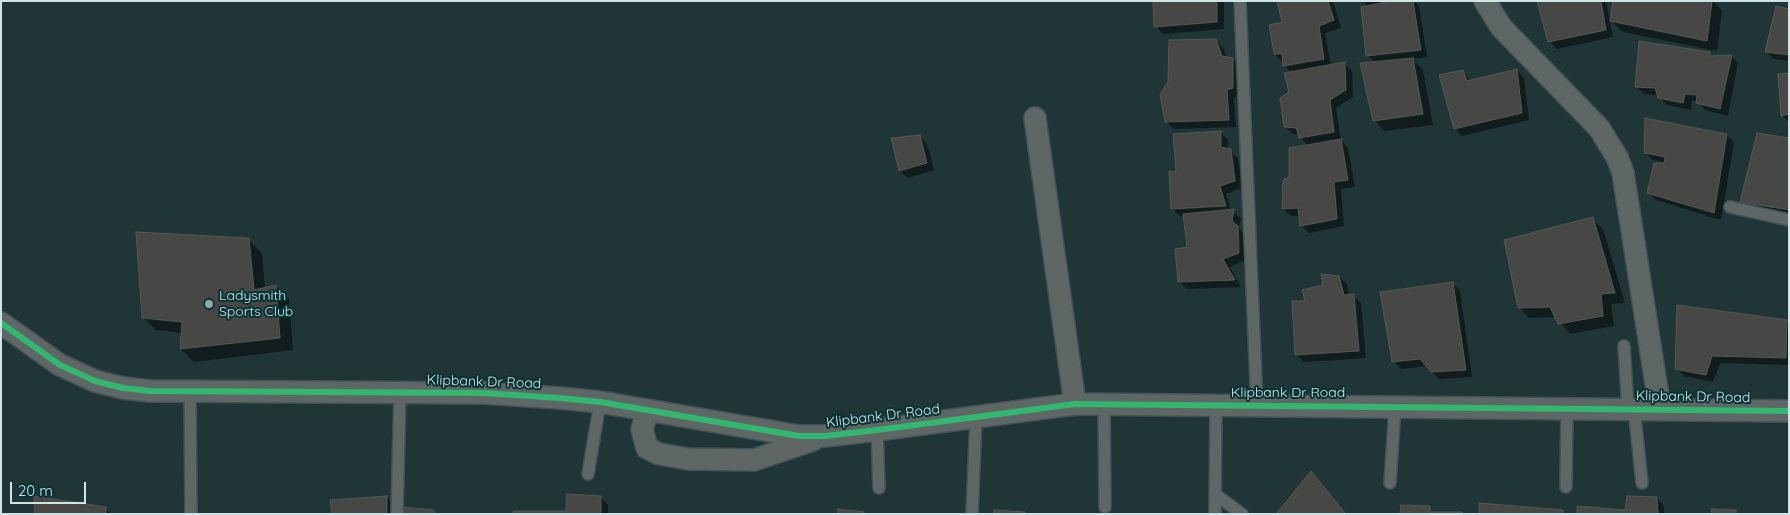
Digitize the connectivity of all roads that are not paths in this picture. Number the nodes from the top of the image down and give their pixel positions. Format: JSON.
{"nodes":[{"id":1,"x":1240,"y":1,"type":"edge"},
{"id":2,"x":1485,"y":1,"type":"edge"},
{"id":3,"x":1035,"y":118,"type":"dead end"},
{"id":4,"x":1730,"y":207,"type":"dead end"},
{"id":5,"x":1789,"y":220,"type":"edge"},
{"id":6,"x":1,"y":323,"type":"edge"},
{"id":7,"x":1624,"y":346,"type":"dead end"},
{"id":8,"x":190,"y":391,"type":"junction"},
{"id":9,"x":400,"y":392,"type":"junction"},
{"id":10,"x":600,"y":402,"type":"junction"},
{"id":11,"x":1075,"y":404,"type":"junction"},
{"id":12,"x":1104,"y":404,"type":"junction"},
{"id":13,"x":1216,"y":405,"type":"junction"},
{"id":14,"x":1256,"y":406,"type":"junction"},
{"id":15,"x":1395,"y":407,"type":"junction"},
{"id":16,"x":1567,"y":408,"type":"junction"},
{"id":17,"x":1631,"y":408,"type":"junction"},
{"id":18,"x":1660,"y":409,"type":"junction"},
{"id":19,"x":648,"y":410,"type":"junction"},
{"id":20,"x":1789,"y":410,"type":"edge"},
{"id":21,"x":976,"y":417,"type":"junction"},
{"id":22,"x":878,"y":430,"type":"junction"},
{"id":23,"x":825,"y":436,"type":"junction"},
{"id":24,"x":588,"y":474,"type":"dead end"},
{"id":25,"x":1642,"y":482,"type":"dead end"},
{"id":26,"x":1390,"y":483,"type":"dead end"},
{"id":27,"x":1566,"y":487,"type":"dead end"},
{"id":28,"x":880,"y":488,"type":"dead end"},
{"id":29,"x":1215,"y":494,"type":"junction"},
{"id":30,"x":1105,"y":507,"type":"dead end"},
{"id":31,"x":191,"y":514,"type":"edge"},
{"id":32,"x":397,"y":514,"type":"edge"},
{"id":33,"x":972,"y":514,"type":"edge"},
{"id":34,"x":1215,"y":514,"type":"edge"},
{"id":35,"x":1242,"y":514,"type":"edge"}],
"edges":[{"from":1,"to":14,"type":"lane"},
{"from":2,"to":18,"type":"street"},
{"from":3,"to":11,"type":"street"},
{"from":4,"to":5,"type":"lane"},
{"from":6,"to":8,"type":"street","name":"Klipbank Dr Road"},
{"from":7,"to":17,"type":"lane"},
{"from":8,"to":9,"type":"street","name":"Klipbank Dr Road"},
{"from":8,"to":31,"type":"lane"},
{"from":9,"to":10,"type":"street","name":"Klipbank Dr Road"},
{"from":9,"to":32,"type":"lane"},
{"from":10,"to":19,"type":"street","name":"Klipbank Dr Road"},
{"from":10,"to":24,"type":"lane"},
{"from":11,"to":12,"type":"street","name":"Klipbank Dr Road"},
{"from":11,"to":21,"type":"street","name":"Klipbank Dr Road"},
{"from":12,"to":13,"type":"street","name":"Klipbank Dr Road"},
{"from":12,"to":30,"type":"lane"},
{"from":13,"to":14,"type":"street","name":"Klipbank Dr Road"},
{"from":13,"to":29,"type":"lane"},
{"from":14,"to":15,"type":"street","name":"Klipbank Dr Road"},
{"from":15,"to":16,"type":"street","name":"Klipbank Dr Road"},
{"from":15,"to":26,"type":"lane"},
{"from":16,"to":17,"type":"street","name":"Klipbank Dr Road"},
{"from":16,"to":27,"type":"lane"},
{"from":17,"to":18,"type":"street","name":"Klipbank Dr Road"},
{"from":17,"to":25,"type":"lane"},
{"from":18,"to":20,"type":"street","name":"Klipbank Dr Road"},
{"from":19,"to":23,"type":"street","name":"Klipbank Dr Road"},
{"from":19,"to":23,"type":"street"},
{"from":21,"to":22,"type":"street","name":"Klipbank Dr Road"},
{"from":21,"to":33,"type":"lane"},
{"from":22,"to":23,"type":"street","name":"Klipbank Dr Road"},
{"from":22,"to":28,"type":"lane"},
{"from":29,"to":34,"type":"lane"},
{"from":29,"to":35,"type":"lane"}]}
